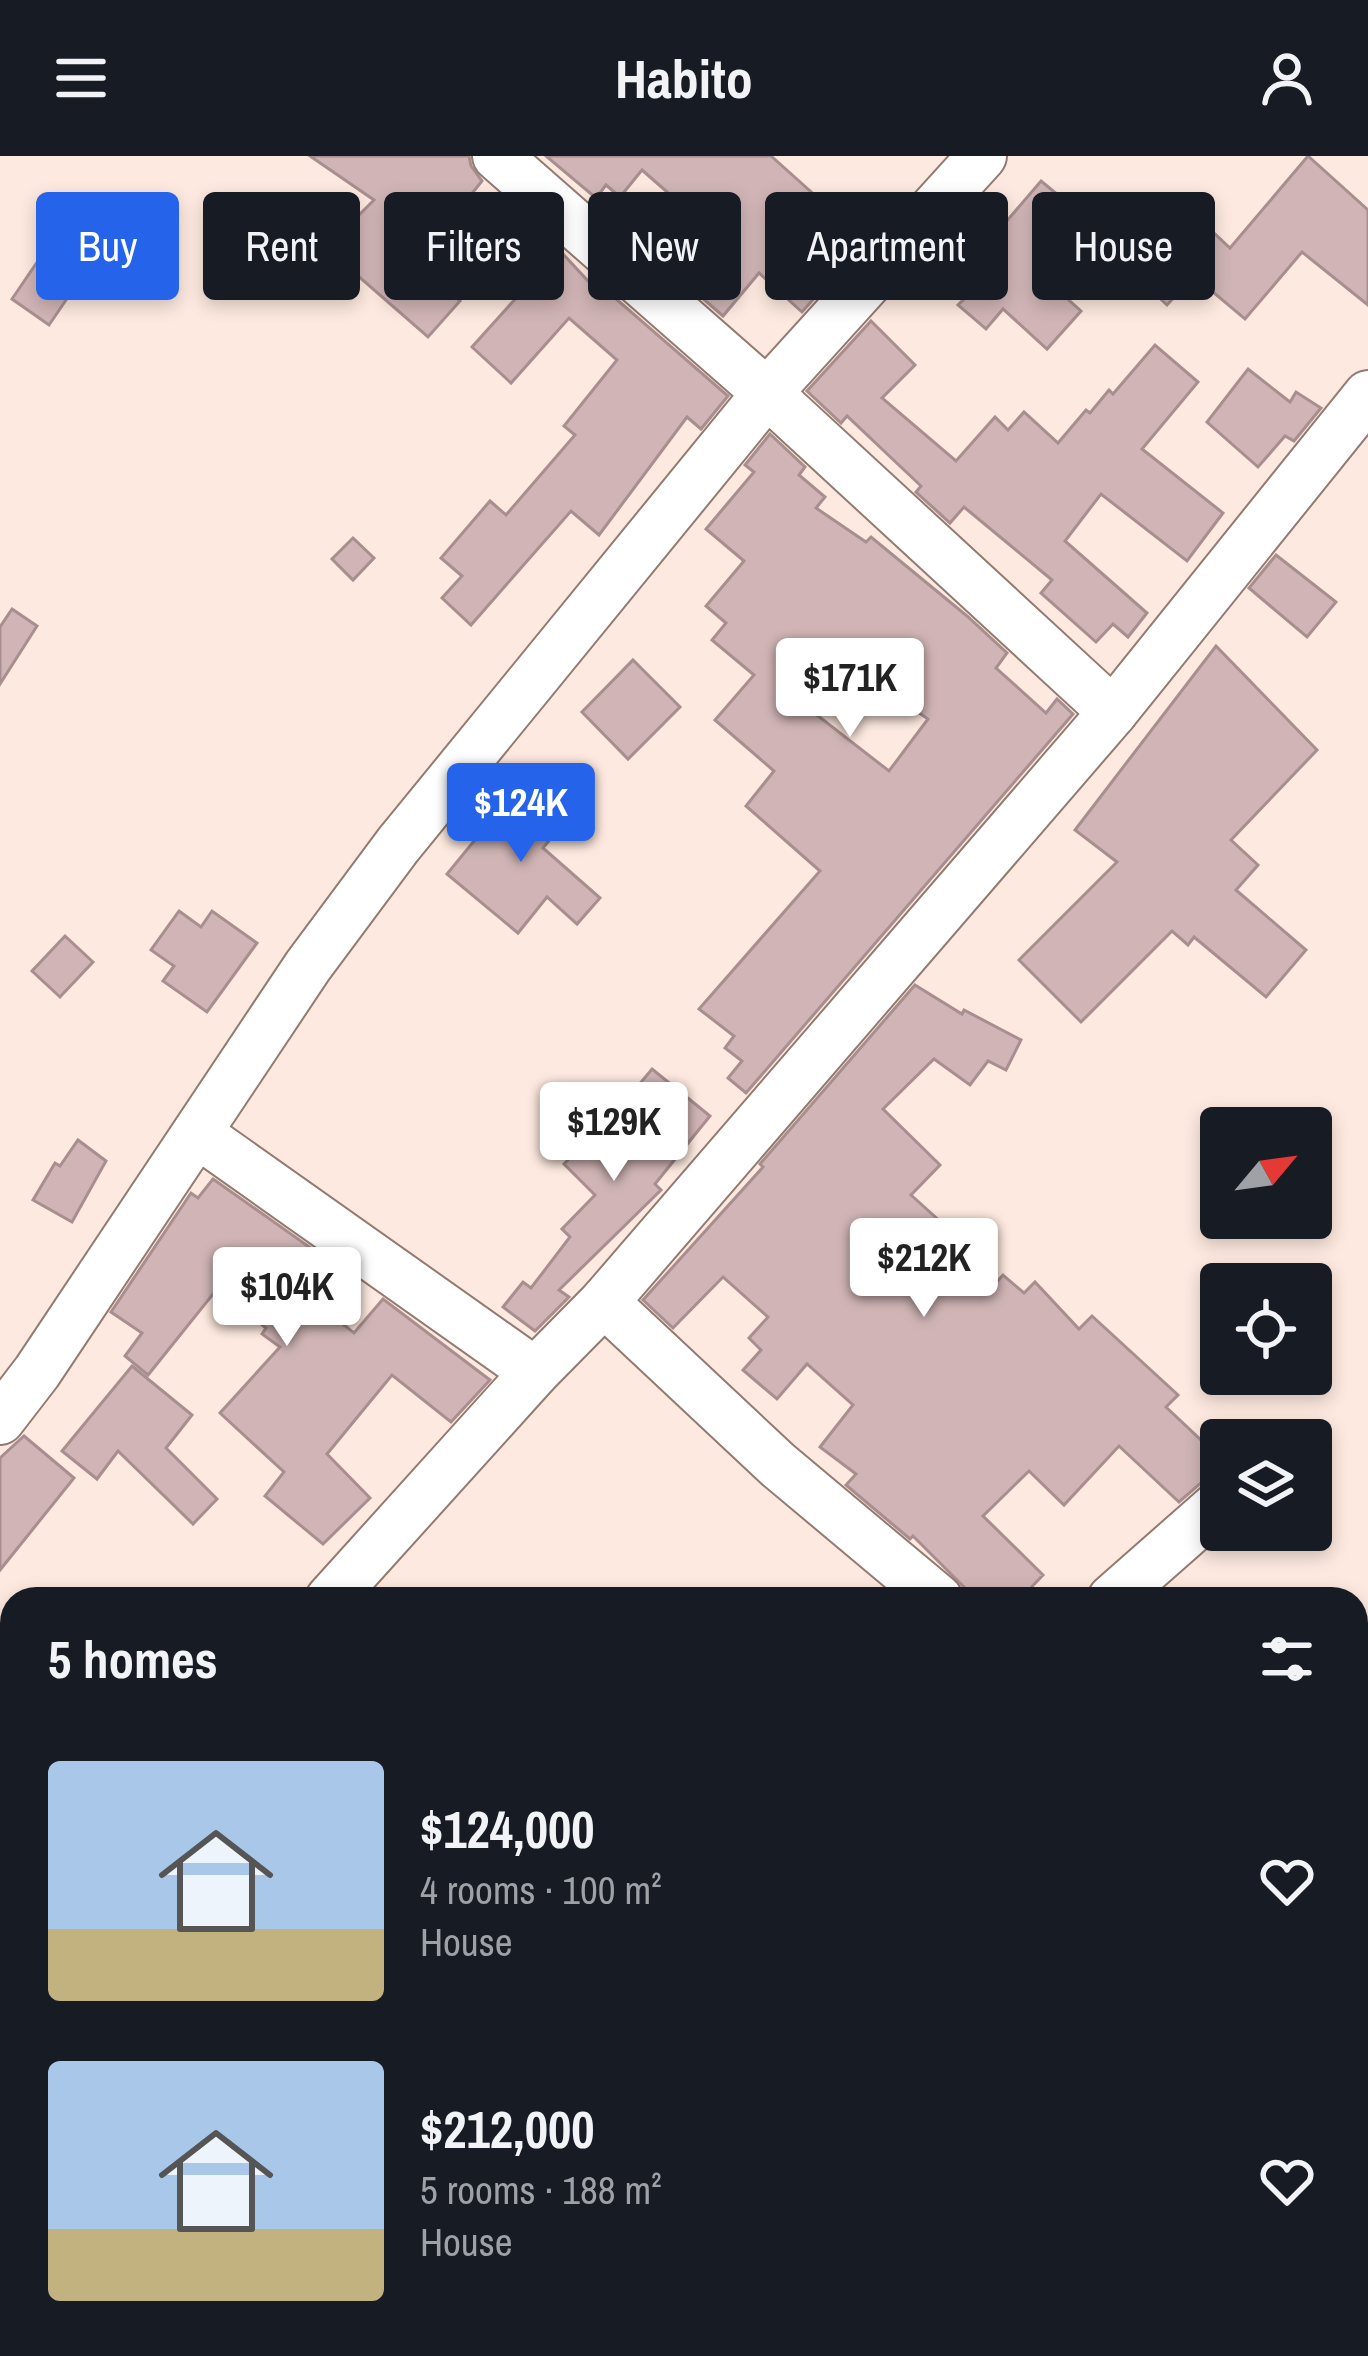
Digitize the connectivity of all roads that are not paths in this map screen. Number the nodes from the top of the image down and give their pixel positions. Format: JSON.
{"nodes":[{"id":1,"x":496,"y":156,"type":"edge"},
{"id":2,"x":982,"y":156,"type":"edge"},
{"id":3,"x":767,"y":394,"type":"junction"},
{"id":4,"x":1368,"y":394,"type":"edge"},
{"id":5,"x":1113,"y":712,"type":"junction"},
{"id":6,"x":197,"y":1132,"type":"junction"},
{"id":7,"x":604,"y":1303,"type":"junction"},
{"id":8,"x":535,"y":1372,"type":"junction"},
{"id":9,"x":0,"y":1420,"type":"edge"},
{"id":10,"x":1200,"y":1521,"type":"edge"},
{"id":11,"x":341,"y":1587,"type":"edge"},
{"id":12,"x":924,"y":1587,"type":"edge"},
{"id":13,"x":1126,"y":1587,"type":"edge"}],
"edges":[{"from":1,"to":3,"type":"street"},
{"from":2,"to":3,"type":"street"},
{"from":3,"to":5,"type":"street"},
{"from":3,"to":6,"type":"street"},
{"from":4,"to":5,"type":"street"},
{"from":5,"to":7,"type":"street"},
{"from":6,"to":8,"type":"street"},
{"from":6,"to":9,"type":"street"},
{"from":7,"to":8,"type":"street"},
{"from":7,"to":12,"type":"street"},
{"from":8,"to":11,"type":"street"},
{"from":10,"to":13,"type":"street"}]}
